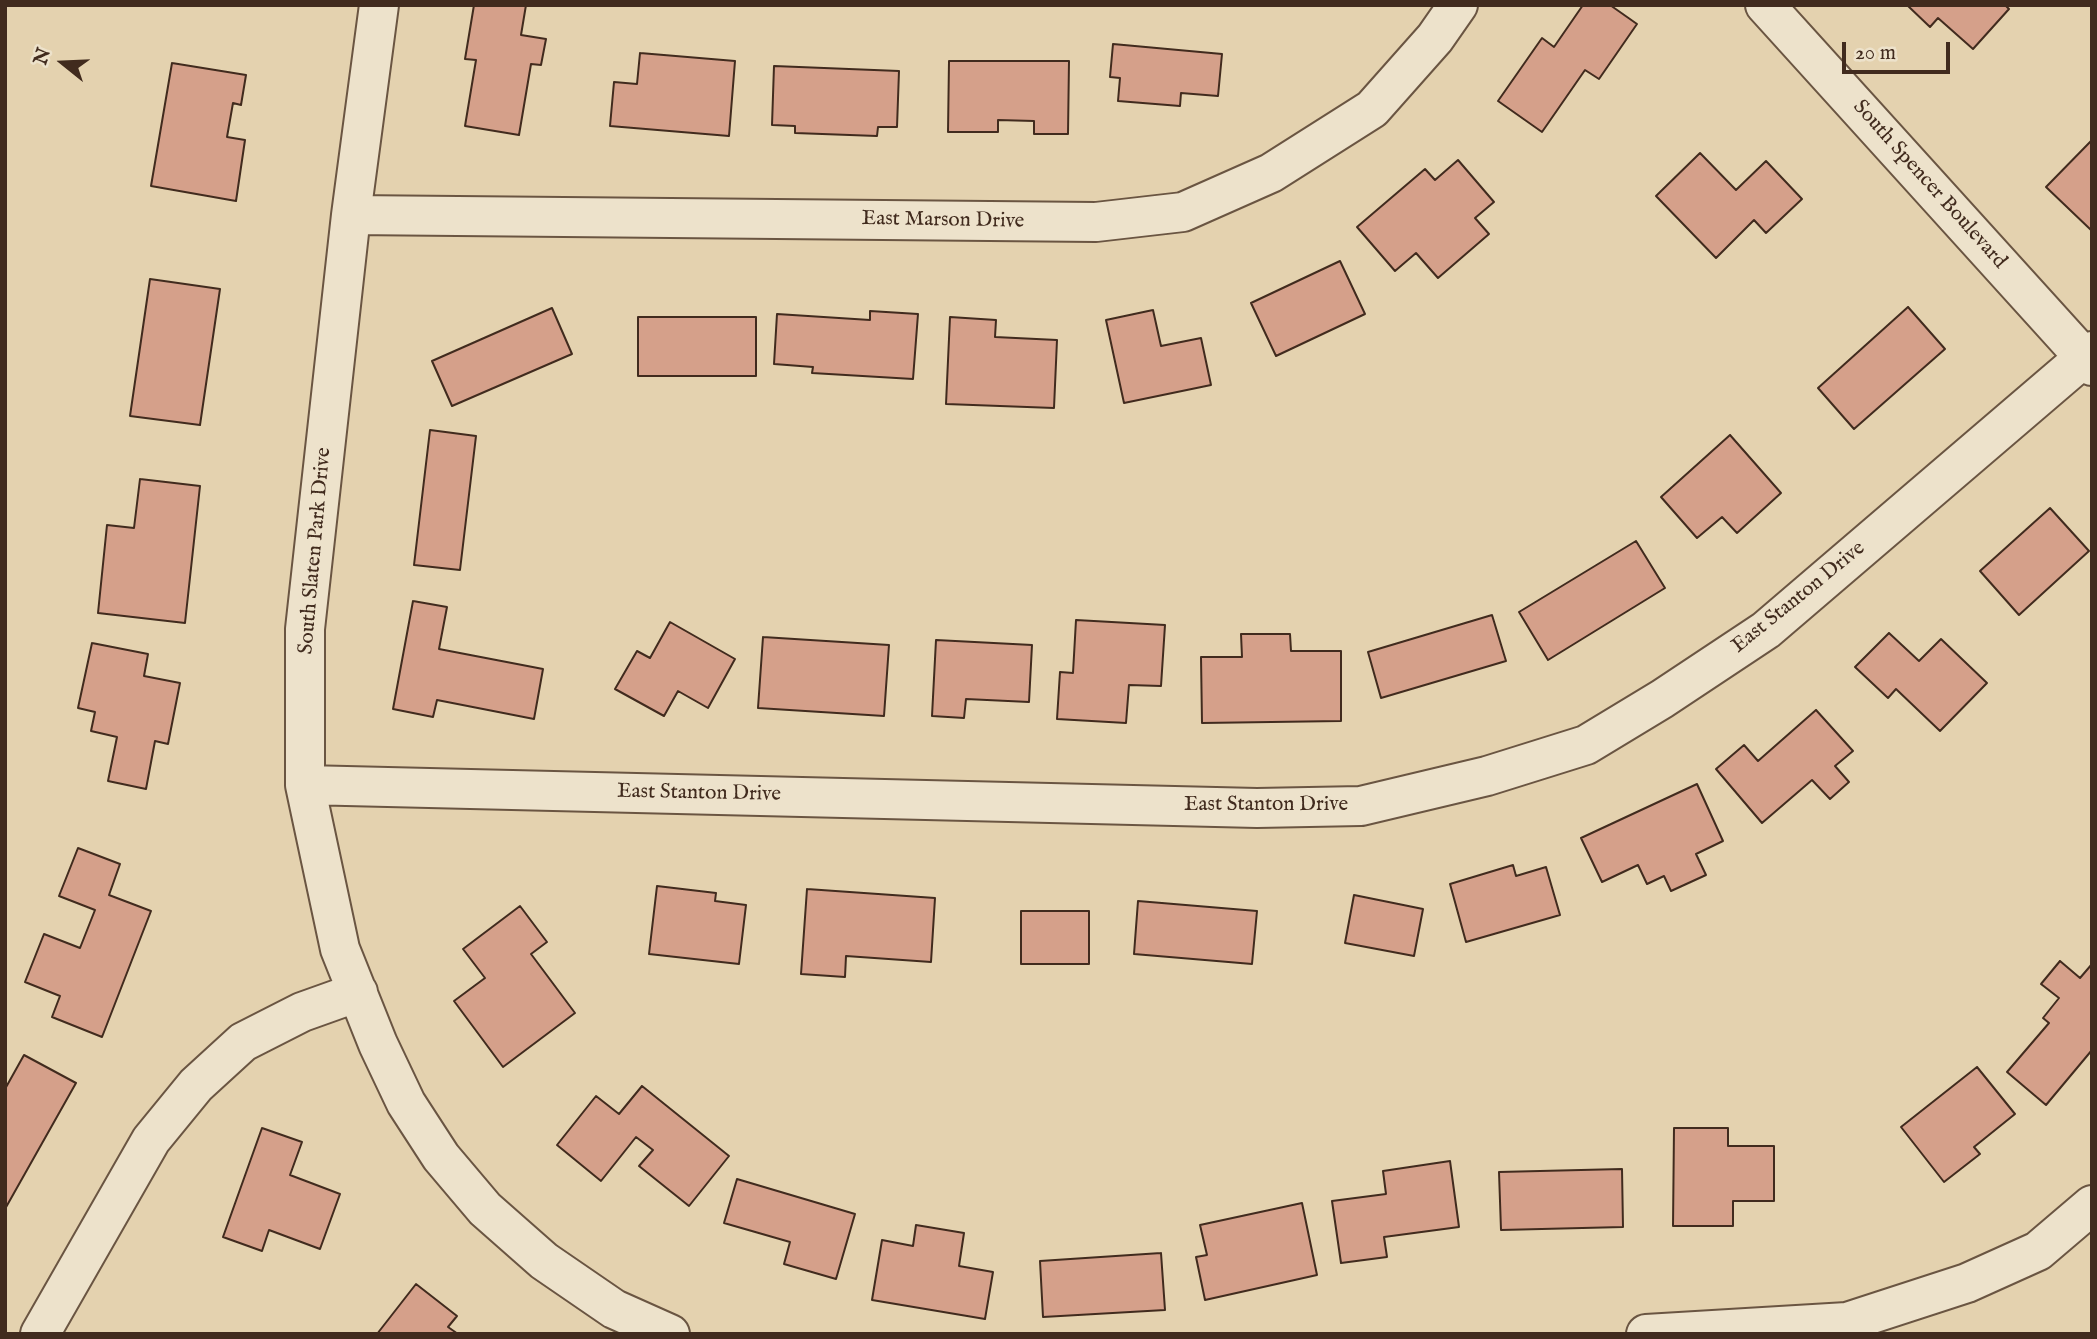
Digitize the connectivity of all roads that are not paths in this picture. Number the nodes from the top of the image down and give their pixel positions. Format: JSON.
{"nodes":[{"id":1,"x":379,"y":5,"type":"edge"},
{"id":2,"x":1458,"y":5,"type":"edge"},
{"id":3,"x":1765,"y":5,"type":"edge"},
{"id":4,"x":351,"y":215,"type":"junction"},
{"id":5,"x":2089,"y":358,"type":"edge"},
{"id":6,"x":305,"y":785,"type":"junction"},
{"id":7,"x":358,"y":992,"type":"junction"},
{"id":8,"x":2089,"y":1214,"type":"edge"},
{"id":9,"x":40,"y":1334,"type":"edge"},
{"id":10,"x":670,"y":1334,"type":"edge"},
{"id":11,"x":1646,"y":1334,"type":"edge"}],
"edges":[{"from":1,"to":4,"type":"street","name":"South Slaten Park Drive"},
{"from":2,"to":4,"type":"street","name":"East Marson Drive"},
{"from":3,"to":5,"type":"street","name":"South Spencer Boulevard"},
{"from":4,"to":6,"type":"street","name":"South Slaten Park Drive"},
{"from":5,"to":6,"type":"street","name":"East Stanton Drive"},
{"from":6,"to":7,"type":"street","name":"South Slaten Park Drive"},
{"from":7,"to":9,"type":"street"},
{"from":7,"to":10,"type":"street","name":"South Slaten Park Drive"},
{"from":8,"to":11,"type":"street"}]}
